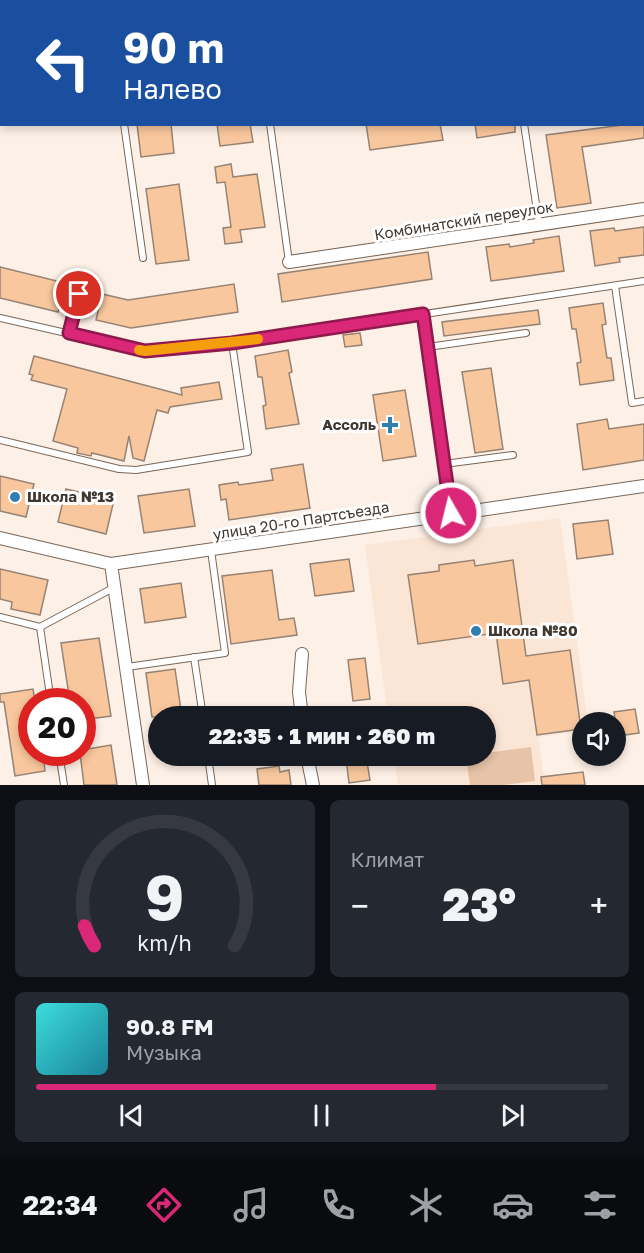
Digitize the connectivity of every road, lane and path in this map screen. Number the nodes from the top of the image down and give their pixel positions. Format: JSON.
{"nodes":[{"id":1,"x":124,"y":126,"type":"edge"},
{"id":2,"x":270,"y":126,"type":"edge"},
{"id":3,"x":524,"y":126,"type":"edge"},
{"id":4,"x":644,"y":209,"type":"edge"},
{"id":5,"x":539,"y":224,"type":"junction"},
{"id":6,"x":143,"y":258,"type":"dead end"},
{"id":7,"x":289,"y":262,"type":"joint"},
{"id":8,"x":84,"y":274,"type":"dead end"},
{"id":9,"x":644,"y":281,"type":"edge"},
{"id":10,"x":615,"y":286,"type":"junction"},
{"id":11,"x":423,"y":314,"type":"junction"},
{"id":12,"x":0,"y":318,"type":"edge"},
{"id":13,"x":69,"y":333,"type":"junction"},
{"id":14,"x":526,"y":333,"type":"dead end"},
{"id":15,"x":232,"y":343,"type":"junction"},
{"id":16,"x":428,"y":347,"type":"junction"},
{"id":17,"x":644,"y":401,"type":"edge"},
{"id":18,"x":0,"y":440,"type":"edge"},
{"id":19,"x":513,"y":455,"type":"dead end"},
{"id":20,"x":444,"y":464,"type":"junction"},
{"id":21,"x":644,"y":486,"type":"edge"},
{"id":22,"x":451,"y":513,"type":"junction"},
{"id":23,"x":0,"y":538,"type":"edge"},
{"id":24,"x":211,"y":550,"type":"junction"},
{"id":25,"x":111,"y":564,"type":"junction"},
{"id":26,"x":115,"y":587,"type":"junction"},
{"id":27,"x":0,"y":617,"type":"edge"},
{"id":28,"x":40,"y":627,"type":"junction"},
{"id":29,"x":302,"y":654,"type":"dead end"},
{"id":30,"x":194,"y":657,"type":"junction"},
{"id":31,"x":127,"y":667,"type":"junction"},
{"id":32,"x":49,"y":688,"type":"edge"},
{"id":33,"x":201,"y":706,"type":"edge"},
{"id":34,"x":301,"y":706,"type":"edge"},
{"id":35,"x":61,"y":766,"type":"edge"},
{"id":36,"x":209,"y":766,"type":"edge"},
{"id":37,"x":309,"y":766,"type":"edge"},
{"id":38,"x":64,"y":785,"type":"edge"},
{"id":39,"x":143,"y":785,"type":"edge"},
{"id":40,"x":212,"y":785,"type":"edge"},
{"id":41,"x":313,"y":785,"type":"edge"}],
"edges":[{"from":1,"to":6,"type":"lane"},
{"from":2,"to":7,"type":"lane"},
{"from":3,"to":5,"type":"lane"},
{"from":4,"to":5,"type":"street","name":"Комбинатский переулок"},
{"from":5,"to":7,"type":"street","name":"Комбинатский переулок"},
{"from":8,"to":13,"type":"lane"},
{"from":9,"to":10,"type":"lane"},
{"from":10,"to":11,"type":"lane"},
{"from":10,"to":17,"type":"lane"},
{"from":11,"to":15,"type":"lane"},
{"from":11,"to":16,"type":"lane"},
{"from":12,"to":13,"type":"lane"},
{"from":13,"to":15,"type":"lane"},
{"from":14,"to":16,"type":"lane"},
{"from":15,"to":18,"type":"lane"},
{"from":16,"to":20,"type":"lane"},
{"from":19,"to":20,"type":"lane"},
{"from":20,"to":22,"type":"lane"},
{"from":21,"to":22,"type":"street","name":"улица 20-го Партсъезда"},
{"from":22,"to":24,"type":"street","name":"улица 20-го Партсъезда"},
{"from":23,"to":25,"type":"street","name":"улица 20-го Партсъезда"},
{"from":24,"to":25,"type":"street","name":"улица 20-го Партсъезда"},
{"from":24,"to":30,"type":"lane"},
{"from":25,"to":26,"type":"street"},
{"from":26,"to":28,"type":"lane"},
{"from":26,"to":31,"type":"street"},
{"from":27,"to":28,"type":"lane"},
{"from":28,"to":32,"type":"lane"},
{"from":29,"to":34,"type":"street"},
{"from":30,"to":31,"type":"lane"},
{"from":30,"to":33,"type":"lane"},
{"from":31,"to":39,"type":"street"},
{"from":35,"to":38,"type":"lane"},
{"from":36,"to":40,"type":"lane"},
{"from":37,"to":41,"type":"street"}]}
